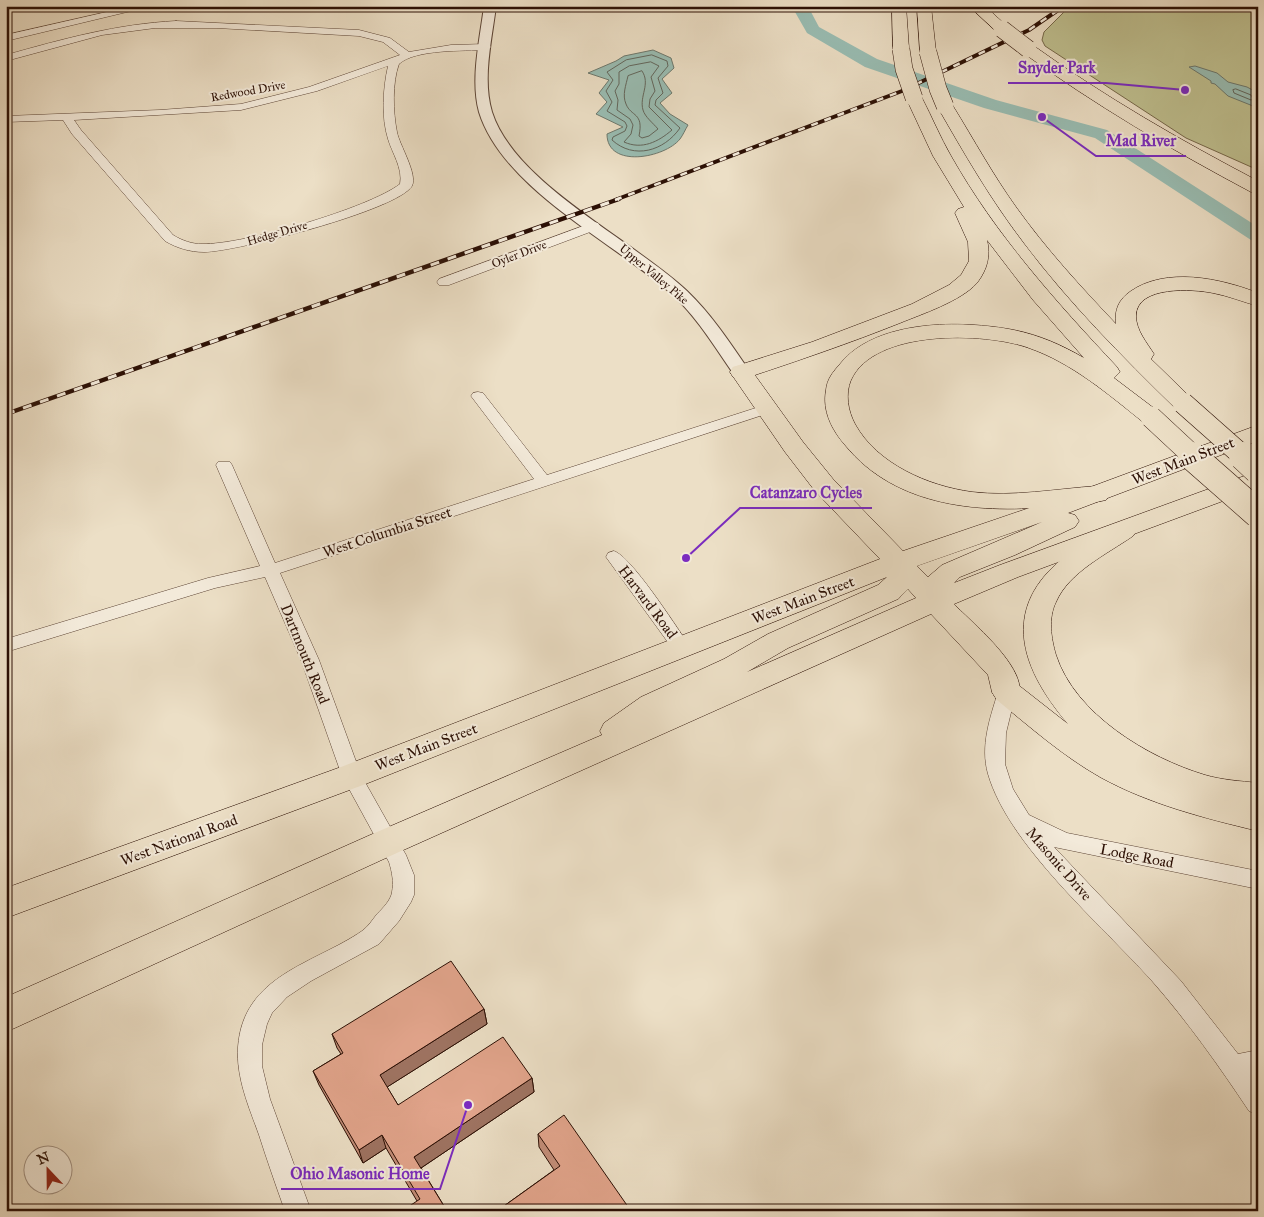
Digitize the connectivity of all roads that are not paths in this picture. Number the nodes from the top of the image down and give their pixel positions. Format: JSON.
{"nodes":[{"id":1,"x":147,"y":6,"type":"edge"},
{"id":2,"x":490,"y":6,"type":"edge"},
{"id":3,"x":899,"y":6,"type":"edge"},
{"id":4,"x":924,"y":6,"type":"edge"},
{"id":5,"x":976,"y":6,"type":"edge"},
{"id":6,"x":6,"y":38,"type":"edge"},
{"id":7,"x":486,"y":47,"type":"junction"},
{"id":8,"x":403,"y":56,"type":"junction"},
{"id":9,"x":6,"y":58,"type":"edge"},
{"id":10,"x":67,"y":117,"type":"junction"},
{"id":11,"x":6,"y":118,"type":"edge"},
{"id":12,"x":942,"y":156,"type":"junction"},
{"id":13,"x":1258,"y":188,"type":"edge"},
{"id":14,"x":594,"y":226,"type":"junction"},
{"id":15,"x":444,"y":282,"type":"dead end"},
{"id":16,"x":1258,"y":300,"type":"edge"},
{"id":17,"x":741,"y":372,"type":"junction"},
{"id":18,"x":478,"y":396,"type":"dead end"},
{"id":19,"x":1183,"y":403,"type":"junction"},
{"id":20,"x":766,"y":409,"type":"junction"},
{"id":21,"x":1151,"y":417,"type":"junction"},
{"id":22,"x":1258,"y":432,"type":"edge"},
{"id":23,"x":224,"y":465,"type":"dead end"},
{"id":24,"x":1164,"y":468,"type":"junction"},
{"id":25,"x":1258,"y":470,"type":"edge"},
{"id":26,"x":1258,"y":479,"type":"edge"},
{"id":27,"x":543,"y":481,"type":"junction"},
{"id":28,"x":1097,"y":494,"type":"junction"},
{"id":29,"x":1258,"y":514,"type":"edge"},
{"id":30,"x":1124,"y":530,"type":"junction"},
{"id":31,"x":614,"y":556,"type":"dead end"},
{"id":32,"x":899,"y":562,"type":"junction"},
{"id":33,"x":271,"y":570,"type":"junction"},
{"id":34,"x":936,"y":600,"type":"junction"},
{"id":35,"x":6,"y":646,"type":"edge"},
{"id":36,"x":682,"y":647,"type":"junction"},
{"id":37,"x":1007,"y":692,"type":"junction"},
{"id":38,"x":352,"y":776,"type":"junction"},
{"id":39,"x":521,"y":784,"type":"junction"},
{"id":40,"x":1258,"y":796,"type":"edge"},
{"id":41,"x":1258,"y":818,"type":"edge"},
{"id":42,"x":1020,"y":819,"type":"junction"},
{"id":43,"x":388,"y":842,"type":"junction"},
{"id":44,"x":1258,"y":880,"type":"edge"},
{"id":45,"x":6,"y":903,"type":"edge"},
{"id":46,"x":6,"y":1015,"type":"edge"},
{"id":47,"x":1258,"y":1060,"type":"edge"},
{"id":48,"x":1232,"y":1066,"type":"junction"},
{"id":49,"x":1258,"y":1103,"type":"edge"},
{"id":50,"x":298,"y":1211,"type":"edge"}],
"edges":[{"from":1,"to":6,"type":"street"},
{"from":2,"to":7,"type":"street","name":"Upper Valley Pike"},
{"from":3,"to":12,"type":"highway","bridge":true},
{"from":4,"to":19,"type":"highway","bridge":true},
{"from":5,"to":13,"type":"highway","bridge":true},
{"from":7,"to":8,"type":"street","name":"Redwood Drive"},
{"from":7,"to":14,"type":"street","name":"Upper Valley Pike"},
{"from":8,"to":9,"type":"street"},
{"from":8,"to":10,"type":"street","name":"Redwood Drive"},
{"from":8,"to":10,"type":"street","name":"Hedge Drive"},
{"from":10,"to":11,"type":"street","name":"Redwood Drive"},
{"from":12,"to":17,"type":"highway"},
{"from":12,"to":21,"type":"highway"},
{"from":14,"to":15,"type":"street","name":"Oyler Drive"},
{"from":14,"to":17,"type":"street","name":"Upper Valley Pike"},
{"from":16,"to":19,"type":"highway"},
{"from":17,"to":20,"type":"highway","name":"Upper Valley Pike"},
{"from":18,"to":27,"type":"street"},
{"from":19,"to":25,"type":"highway","bridge":true},
{"from":20,"to":27,"type":"street","name":"West Columbia Street"},
{"from":20,"to":32,"type":"highway","name":"Upper Valley Pike"},
{"from":21,"to":28,"type":"highway"},
{"from":21,"to":29,"type":"highway","bridge":true},
{"from":22,"to":24,"type":"highway","name":"West Main Street"},
{"from":23,"to":33,"type":"street","name":"Dartmouth Road"},
{"from":24,"to":28,"type":"highway","name":"West Main Street"},
{"from":24,"to":34,"type":"highway"},
{"from":26,"to":30,"type":"highway"},
{"from":27,"to":33,"type":"street","name":"West Columbia Street"},
{"from":28,"to":32,"type":"highway","name":"West Main Street"},
{"from":30,"to":34,"type":"highway"},
{"from":30,"to":40,"type":"highway"},
{"from":31,"to":36,"type":"street","name":"Harvard Road"},
{"from":32,"to":34,"type":"highway","name":"Upper Valley Pike"},
{"from":32,"to":36,"type":"highway","name":"West Main Street"},
{"from":32,"to":39,"type":"highway"},
{"from":33,"to":35,"type":"street","name":"West Columbia Street"},
{"from":33,"to":38,"type":"street","name":"Dartmouth Road"},
{"from":34,"to":37,"type":"highway"},
{"from":34,"to":39,"type":"highway"},
{"from":36,"to":38,"type":"highway","name":"West Main Street"},
{"from":37,"to":41,"type":"highway"},
{"from":37,"to":42,"type":"street","name":"Masonic Drive"},
{"from":38,"to":43,"type":"street","name":"Dartmouth Road"},
{"from":38,"to":45,"type":"highway","name":"West National Road"},
{"from":39,"to":43,"type":"highway"},
{"from":42,"to":44,"type":"street","name":"Lodge Road"},
{"from":42,"to":48,"type":"street","name":"Masonic Drive"},
{"from":43,"to":46,"type":"highway"},
{"from":43,"to":50,"type":"street"},
{"from":47,"to":48,"type":"street"},
{"from":48,"to":49,"type":"street","name":"Masonic Drive"}]}
